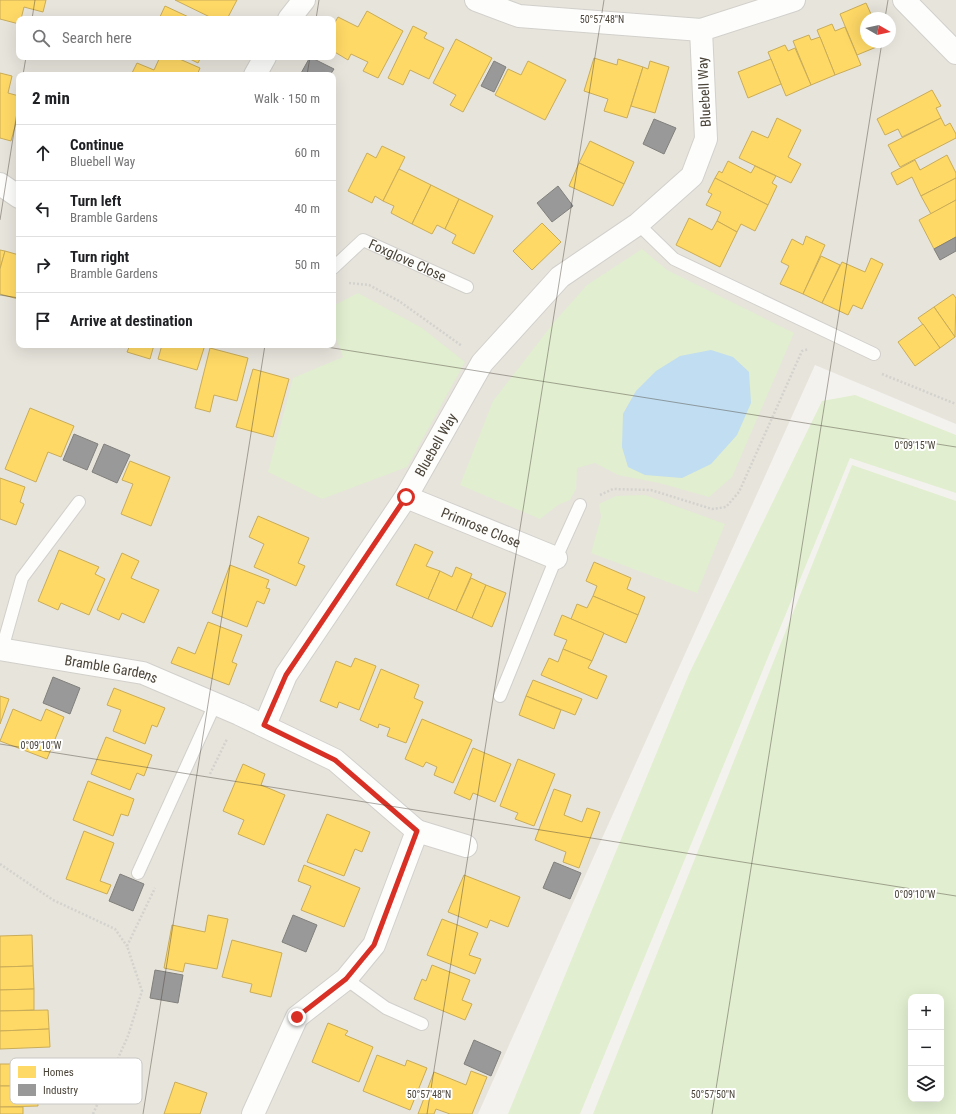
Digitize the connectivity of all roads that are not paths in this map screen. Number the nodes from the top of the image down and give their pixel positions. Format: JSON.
{"nodes":[{"id":1,"x":304,"y":0,"type":"edge"},
{"id":2,"x":476,"y":0,"type":"edge"},
{"id":3,"x":794,"y":0,"type":"edge"},
{"id":4,"x":904,"y":0,"type":"edge"},
{"id":5,"x":291,"y":16,"type":"edge"},
{"id":6,"x":701,"y":30,"type":"junction"},
{"id":7,"x":956,"y":53,"type":"edge"},
{"id":8,"x":263,"y":60,"type":"edge"},
{"id":9,"x":257,"y":72,"type":"edge"},
{"id":10,"x":0,"y":184,"type":"edge"},
{"id":11,"x":16,"y":195,"type":"edge"},
{"id":12,"x":638,"y":224,"type":"junction"},
{"id":13,"x":336,"y":265,"type":"edge"},
{"id":14,"x":468,"y":287,"type":"dead end"},
{"id":15,"x":874,"y":354,"type":"dead end"},
{"id":16,"x":406,"y":497,"type":"junction"},
{"id":17,"x":79,"y":502,"type":"dead end"},
{"id":18,"x":580,"y":505,"type":"road end"},
{"id":19,"x":556,"y":558,"type":"junction"},
{"id":20,"x":1,"y":649,"type":"edge"},
{"id":21,"x":500,"y":696,"type":"dead end"},
{"id":22,"x":215,"y":704,"type":"junction"},
{"id":23,"x":264,"y":725,"type":"junction"},
{"id":24,"x":417,"y":831,"type":"junction"},
{"id":25,"x":466,"y":846,"type":"dead end"},
{"id":26,"x":138,"y":873,"type":"dead end"},
{"id":27,"x":346,"y":979,"type":"junction"},
{"id":28,"x":422,"y":1024,"type":"dead end"},
{"id":29,"x":252,"y":1114,"type":"edge"}],
"edges":[{"from":1,"to":5,"type":"street"},
{"from":2,"to":6,"type":"street"},
{"from":3,"to":6,"type":"street"},
{"from":4,"to":7,"type":"street"},
{"from":6,"to":12,"type":"street","name":"Bluebell Way"},
{"from":8,"to":9,"type":"street"},
{"from":10,"to":11,"type":"street"},
{"from":12,"to":15,"type":"lane"},
{"from":12,"to":16,"type":"street","name":"Bluebell Way"},
{"from":13,"to":14,"type":"lane","name":"Foxglove Close"},
{"from":16,"to":19,"type":"street","name":"Primrose Close"},
{"from":16,"to":23,"type":"street","name":"Bluebell Way"},
{"from":17,"to":20,"type":"lane","name":"Bramble Gardens"},
{"from":18,"to":19,"type":"lane"},
{"from":19,"to":21,"type":"lane"},
{"from":20,"to":22,"type":"street","name":"Bramble Gardens"},
{"from":22,"to":23,"type":"street","name":"Bramble Gardens"},
{"from":22,"to":26,"type":"lane"},
{"from":23,"to":24,"type":"street","name":"Bramble Gardens"},
{"from":24,"to":25,"type":"street","name":"Bramble Gardens"},
{"from":24,"to":27,"type":"street"},
{"from":27,"to":28,"type":"lane"},
{"from":27,"to":29,"type":"street"}]}
